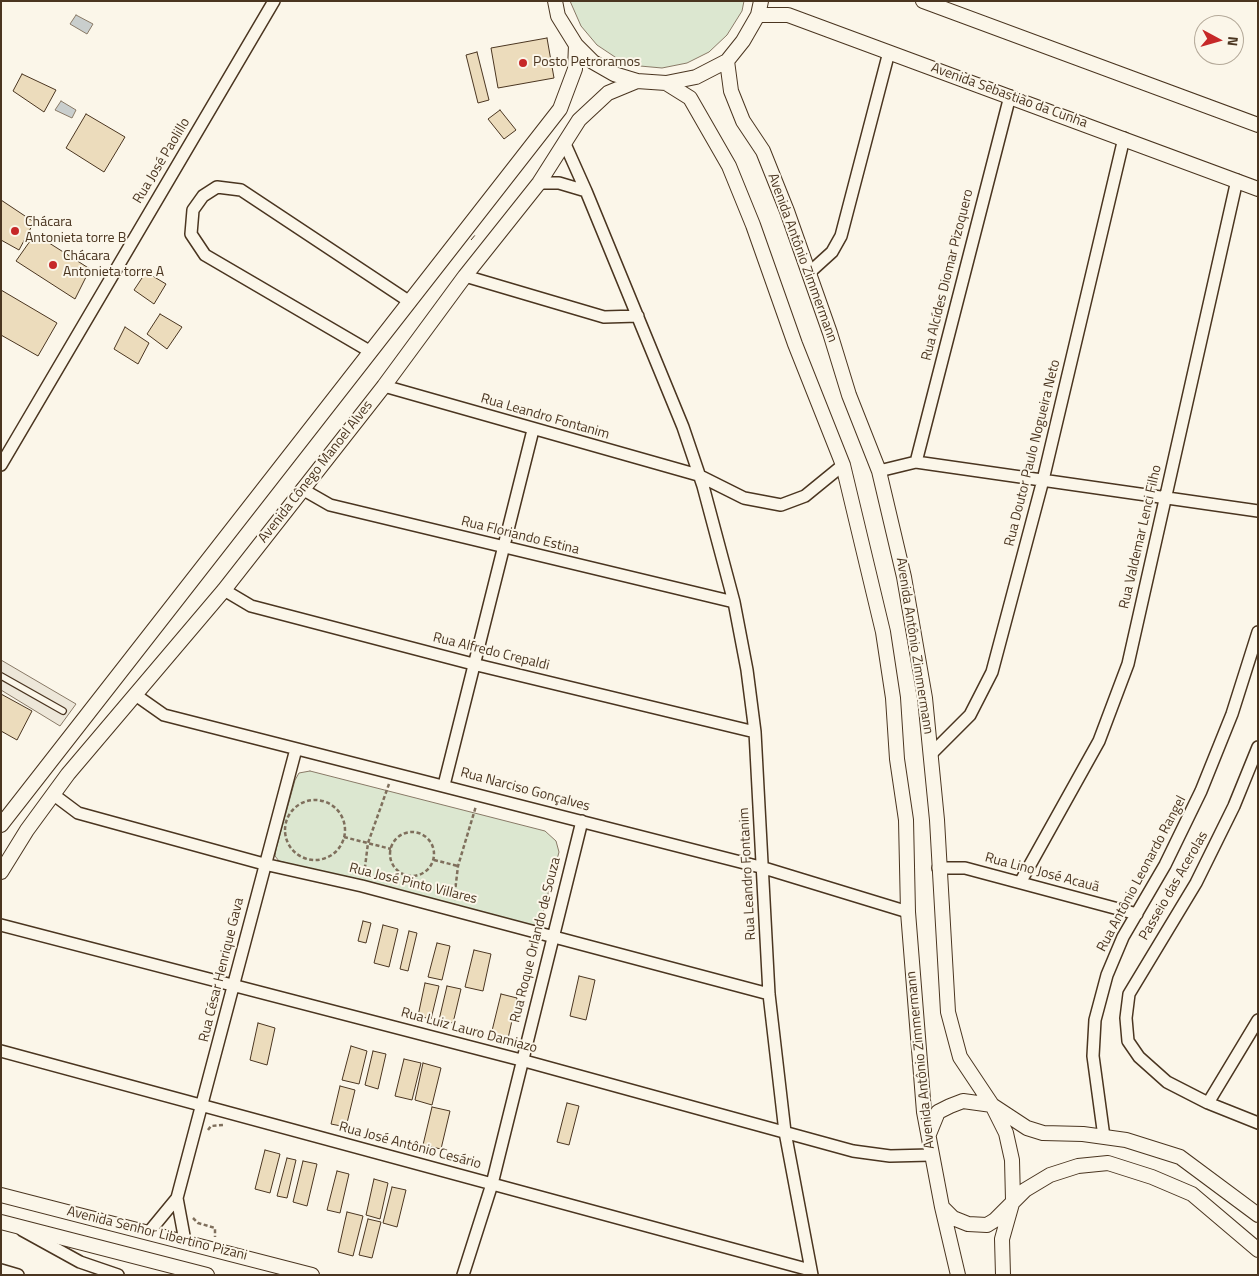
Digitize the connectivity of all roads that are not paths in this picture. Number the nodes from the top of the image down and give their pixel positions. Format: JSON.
{"nodes":[{"id":1,"x":274,"y":1,"type":"edge"},
{"id":2,"x":555,"y":1,"type":"edge"},
{"id":3,"x":923,"y":1,"type":"edge"},
{"id":4,"x":760,"y":8,"type":"edge"},
{"id":5,"x":576,"y":45,"type":"junction"},
{"id":6,"x":889,"y":52,"type":"junction"},
{"id":7,"x":727,"y":61,"type":"junction"},
{"id":8,"x":636,"y":82,"type":"junction"},
{"id":9,"x":666,"y":83,"type":"junction"},
{"id":10,"x":1010,"y":96,"type":"junction"},
{"id":11,"x":1258,"y":126,"type":"edge"},
{"id":12,"x":1124,"y":138,"type":"junction"},
{"id":13,"x":565,"y":144,"type":"junction"},
{"id":14,"x":1237,"y":180,"type":"junction"},
{"id":15,"x":539,"y":183,"type":"junction"},
{"id":16,"x":1258,"y":189,"type":"edge"},
{"id":17,"x":586,"y":191,"type":"junction"},
{"id":18,"x":810,"y":272,"type":"junction"},
{"id":19,"x":465,"y":276,"type":"junction"},
{"id":20,"x":410,"y":302,"type":"junction"},
{"id":21,"x":638,"y":316,"type":"junction"},
{"id":22,"x":371,"y":352,"type":"junction"},
{"id":23,"x":384,"y":386,"type":"junction"},
{"id":24,"x":533,"y":430,"type":"junction"},
{"id":25,"x":916,"y":462,"type":"junction"},
{"id":26,"x":843,"y":464,"type":"junction"},
{"id":27,"x":1,"y":465,"type":"edge"},
{"id":28,"x":879,"y":471,"type":"junction"},
{"id":29,"x":698,"y":475,"type":"junction"},
{"id":30,"x":1043,"y":480,"type":"junction"},
{"id":31,"x":302,"y":489,"type":"junction"},
{"id":32,"x":1165,"y":498,"type":"junction"},
{"id":33,"x":1258,"y":511,"type":"edge"},
{"id":34,"x":503,"y":547,"type":"junction"},
{"id":35,"x":224,"y":590,"type":"junction"},
{"id":36,"x":734,"y":602,"type":"junction"},
{"id":37,"x":1258,"y":632,"type":"edge"},
{"id":38,"x":473,"y":664,"type":"junction"},
{"id":39,"x":1,"y":676,"type":"edge"},
{"id":40,"x":136,"y":696,"type":"junction"},
{"id":41,"x":63,"y":711,"type":"dead end"},
{"id":42,"x":755,"y":732,"type":"junction"},
{"id":43,"x":1258,"y":747,"type":"edge"},
{"id":44,"x":296,"y":749,"type":"junction"},
{"id":45,"x":930,"y":755,"type":"junction"},
{"id":46,"x":444,"y":784,"type":"junction"},
{"id":47,"x":54,"y":795,"type":"junction"},
{"id":48,"x":582,"y":820,"type":"junction"},
{"id":49,"x":1,"y":825,"type":"edge"},
{"id":50,"x":264,"y":864,"type":"junction"},
{"id":51,"x":764,"y":868,"type":"junction"},
{"id":52,"x":938,"y":868,"type":"junction"},
{"id":53,"x":1,"y":872,"type":"edge"},
{"id":54,"x":1021,"y":881,"type":"junction"},
{"id":55,"x":908,"y":912,"type":"junction"},
{"id":56,"x":1137,"y":914,"type":"junction"},
{"id":57,"x":1,"y":925,"type":"edge"},
{"id":58,"x":553,"y":937,"type":"junction"},
{"id":59,"x":235,"y":985,"type":"junction"},
{"id":60,"x":769,"y":994,"type":"junction"},
{"id":61,"x":1258,"y":1020,"type":"edge"},
{"id":62,"x":1,"y":1051,"type":"edge"},
{"id":63,"x":520,"y":1060,"type":"junction"},
{"id":64,"x":1208,"y":1103,"type":"junction"},
{"id":65,"x":203,"y":1104,"type":"junction"},
{"id":66,"x":992,"y":1105,"type":"junction"},
{"id":67,"x":1258,"y":1123,"type":"edge"},
{"id":68,"x":785,"y":1132,"type":"junction"},
{"id":69,"x":929,"y":1134,"type":"junction"},
{"id":70,"x":1104,"y":1137,"type":"junction"},
{"id":71,"x":931,"y":1155,"type":"junction"},
{"id":72,"x":492,"y":1184,"type":"junction"},
{"id":73,"x":1,"y":1195,"type":"edge"},
{"id":74,"x":177,"y":1198,"type":"junction"},
{"id":75,"x":1013,"y":1200,"type":"junction"},
{"id":76,"x":942,"y":1207,"type":"junction"},
{"id":77,"x":1258,"y":1215,"type":"edge"},
{"id":78,"x":6,"y":1223,"type":"edge"},
{"id":79,"x":149,"y":1232,"type":"junction"},
{"id":80,"x":185,"y":1241,"type":"junction"},
{"id":81,"x":1258,"y":1250,"type":"edge"},
{"id":82,"x":1,"y":1270,"type":"edge"},
{"id":83,"x":811,"y":1272,"type":"edge"},
{"id":84,"x":465,"y":1273,"type":"edge"},
{"id":85,"x":18,"y":1275,"type":"edge"},
{"id":86,"x":118,"y":1275,"type":"edge"},
{"id":87,"x":207,"y":1275,"type":"edge"},
{"id":88,"x":312,"y":1275,"type":"edge"},
{"id":89,"x":958,"y":1275,"type":"edge"},
{"id":90,"x":1003,"y":1275,"type":"edge"}],
"edges":[{"from":1,"to":27,"type":"street","name":"Rua José Paolillo"},
{"from":2,"to":5,"type":"street"},
{"from":3,"to":11,"type":"street"},
{"from":4,"to":6,"type":"street","name":"Avenida Sebastião da Cunha"},
{"from":4,"to":7,"type":"street"},
{"from":5,"to":8,"type":"street"},
{"from":5,"to":20,"type":"street"},
{"from":6,"to":10,"type":"street","name":"Avenida Sebastião da Cunha"},
{"from":6,"to":18,"type":"street"},
{"from":7,"to":9,"type":"street"},
{"from":7,"to":18,"type":"street","name":"Avenida Antônio Zimmermann"},
{"from":8,"to":9,"type":"street"},
{"from":8,"to":13,"type":"street","name":"Avenida Cônego Manoel Alves"},
{"from":9,"to":26,"type":"street","name":"Avenida Antônio Zimmermann"},
{"from":10,"to":12,"type":"street","name":"Avenida Sebastião da Cunha"},
{"from":10,"to":25,"type":"street","name":"Rua Alcídes Diomar Pizoquero"},
{"from":12,"to":14,"type":"street","name":"Avenida Sebastião da Cunha"},
{"from":12,"to":30,"type":"street","name":"Rua Doutor Paulo Nogueira Neto"},
{"from":13,"to":15,"type":"street","name":"Avenida Cônego Manoel Alves"},
{"from":13,"to":17,"type":"street","name":"Rua Leandro Fontanim"},
{"from":14,"to":16,"type":"street","name":"Avenida Sebastião da Cunha"},
{"from":14,"to":32,"type":"street","name":"Rua Valdemar Lenci Filho"},
{"from":15,"to":17,"type":"street"},
{"from":15,"to":19,"type":"street","name":"Avenida Cônego Manoel Alves"},
{"from":17,"to":21,"type":"street","name":"Rua Leandro Fontanim"},
{"from":18,"to":28,"type":"street","name":"Avenida Antônio Zimmermann"},
{"from":19,"to":21,"type":"street"},
{"from":19,"to":23,"type":"street","name":"Avenida Cônego Manoel Alves"},
{"from":20,"to":22,"type":"street"},
{"from":20,"to":22,"type":"street"},
{"from":21,"to":29,"type":"street","name":"Rua Leandro Fontanim"},
{"from":22,"to":49,"type":"street"},
{"from":23,"to":24,"type":"street","name":"Rua Leandro Fontanim"},
{"from":23,"to":31,"type":"street","name":"Avenida Cônego Manoel Alves"},
{"from":24,"to":29,"type":"street","name":"Rua Leandro Fontanim"},
{"from":24,"to":34,"type":"street"},
{"from":25,"to":28,"type":"street"},
{"from":25,"to":30,"type":"street"},
{"from":26,"to":29,"type":"street","name":"Rua Leandro Fontanim"},
{"from":26,"to":55,"type":"street","name":"Avenida Antônio Zimmermann"},
{"from":28,"to":45,"type":"street","name":"Avenida Antônio Zimmermann"},
{"from":29,"to":36,"type":"street","name":"Rua Leandro Fontanim"},
{"from":30,"to":32,"type":"street"},
{"from":30,"to":45,"type":"street","name":"Rua Doutor Paulo Nogueira Neto"},
{"from":31,"to":34,"type":"street","name":"Rua Floriando Estina"},
{"from":31,"to":35,"type":"street","name":"Avenida Cônego Manoel Alves"},
{"from":32,"to":33,"type":"street"},
{"from":32,"to":54,"type":"street","name":"Rua Valdemar Lenci Filho"},
{"from":34,"to":36,"type":"street","name":"Rua Floriando Estina"},
{"from":34,"to":38,"type":"street"},
{"from":35,"to":38,"type":"street","name":"Rua Alfredo Crepaldi"},
{"from":35,"to":40,"type":"street","name":"Avenida Cônego Manoel Alves"},
{"from":36,"to":42,"type":"street","name":"Rua Leandro Fontanim"},
{"from":37,"to":56,"type":"street","name":"Rua Antônio Leonardo Rangel"},
{"from":38,"to":42,"type":"street","name":"Rua Alfredo Crepaldi"},
{"from":38,"to":46,"type":"street"},
{"from":39,"to":41,"type":"lane"},
{"from":40,"to":44,"type":"street","name":"Rua Narciso Gonçalves"},
{"from":40,"to":47,"type":"street","name":"Avenida Cônego Manoel Alves"},
{"from":42,"to":51,"type":"street","name":"Rua Leandro Fontanim"},
{"from":43,"to":64,"type":"street","name":"Passeio das Acerolas"},
{"from":44,"to":46,"type":"street","name":"Rua Narciso Gonçalves"},
{"from":44,"to":50,"type":"street","name":"Rua César Henrique Gava"},
{"from":45,"to":52,"type":"street","name":"Avenida Antônio Zimmermann"},
{"from":46,"to":48,"type":"street","name":"Rua Narciso Gonçalves"},
{"from":47,"to":50,"type":"street","name":"Rua José Pinto Villares"},
{"from":47,"to":53,"type":"street","name":"Avenida Cônego Manoel Alves"},
{"from":48,"to":51,"type":"street","name":"Rua Narciso Gonçalves"},
{"from":48,"to":58,"type":"street","name":"Rua Roque Orlando de Souza"},
{"from":50,"to":58,"type":"street","name":"Rua José Pinto Villares"},
{"from":50,"to":59,"type":"street","name":"Rua César Henrique Gava"},
{"from":51,"to":55,"type":"street","name":"Rua Narciso Gonçalves"},
{"from":51,"to":60,"type":"street","name":"Rua Leandro Fontanim"},
{"from":52,"to":54,"type":"street","name":"Rua Lino José Acauã"},
{"from":52,"to":66,"type":"street","name":"Avenida Antônio Zimmermann"},
{"from":54,"to":56,"type":"street","name":"Rua Lino José Acauã"},
{"from":55,"to":69,"type":"street","name":"Avenida Antônio Zimmermann"},
{"from":56,"to":70,"type":"street","name":"Rua Antônio Leonardo Rangel"},
{"from":57,"to":59,"type":"street","name":"Rua Luiz Lauro Damiazo"},
{"from":58,"to":60,"type":"street","name":"Rua José Pinto Villares"},
{"from":58,"to":63,"type":"street","name":"Rua Roque Orlando de Souza"},
{"from":59,"to":63,"type":"street","name":"Rua Luiz Lauro Damiazo"},
{"from":59,"to":65,"type":"street","name":"Rua César Henrique Gava"},
{"from":60,"to":68,"type":"street","name":"Rua Leandro Fontanim"},
{"from":61,"to":64,"type":"street"},
{"from":62,"to":65,"type":"street","name":"Rua José Antônio Cesário"},
{"from":63,"to":68,"type":"street","name":"Rua Luiz Lauro Damiazo"},
{"from":63,"to":72,"type":"street","name":"Rua Roque Orlando de Souza"},
{"from":64,"to":67,"type":"street"},
{"from":65,"to":72,"type":"street","name":"Rua José Antônio Cesário"},
{"from":65,"to":74,"type":"street","name":"Rua César Henrique Gava"},
{"from":66,"to":69,"type":"street"},
{"from":66,"to":70,"type":"street"},
{"from":66,"to":75,"type":"street","name":"Avenida Antônio Zimmermann"},
{"from":68,"to":71,"type":"street","name":"Rua Luiz Lauro Damiazo"},
{"from":68,"to":83,"type":"street","name":"Rua Leandro Fontanim"},
{"from":69,"to":71,"type":"street","name":"Avenida Antônio Zimmermann"},
{"from":70,"to":77,"type":"street"},
{"from":71,"to":76,"type":"street","name":"Avenida Antônio Zimmermann"},
{"from":72,"to":83,"type":"street","name":"Rua José Antônio Cesário"},
{"from":72,"to":84,"type":"street","name":"Rua Roque Orlando de Souza"},
{"from":73,"to":79,"type":"street","name":"Avenida Senhor Libertino Pizani"},
{"from":74,"to":79,"type":"street","name":"Rua César Henrique Gava"},
{"from":74,"to":80,"type":"street","name":"Rua César Henrique Gava"},
{"from":75,"to":76,"type":"street"},
{"from":75,"to":81,"type":"street"},
{"from":75,"to":90,"type":"street","name":"Avenida Antônio Zimmermann"},
{"from":76,"to":89,"type":"street","name":"Avenida Antônio Zimmermann"},
{"from":78,"to":86,"type":"street"},
{"from":78,"to":87,"type":"street","name":"Avenida Senhor Libertino Pizani"},
{"from":79,"to":80,"type":"street","name":"Avenida Senhor Libertino Pizani"},
{"from":80,"to":88,"type":"street","name":"Avenida Senhor Libertino Pizani"},
{"from":82,"to":85,"type":"street"}]}
